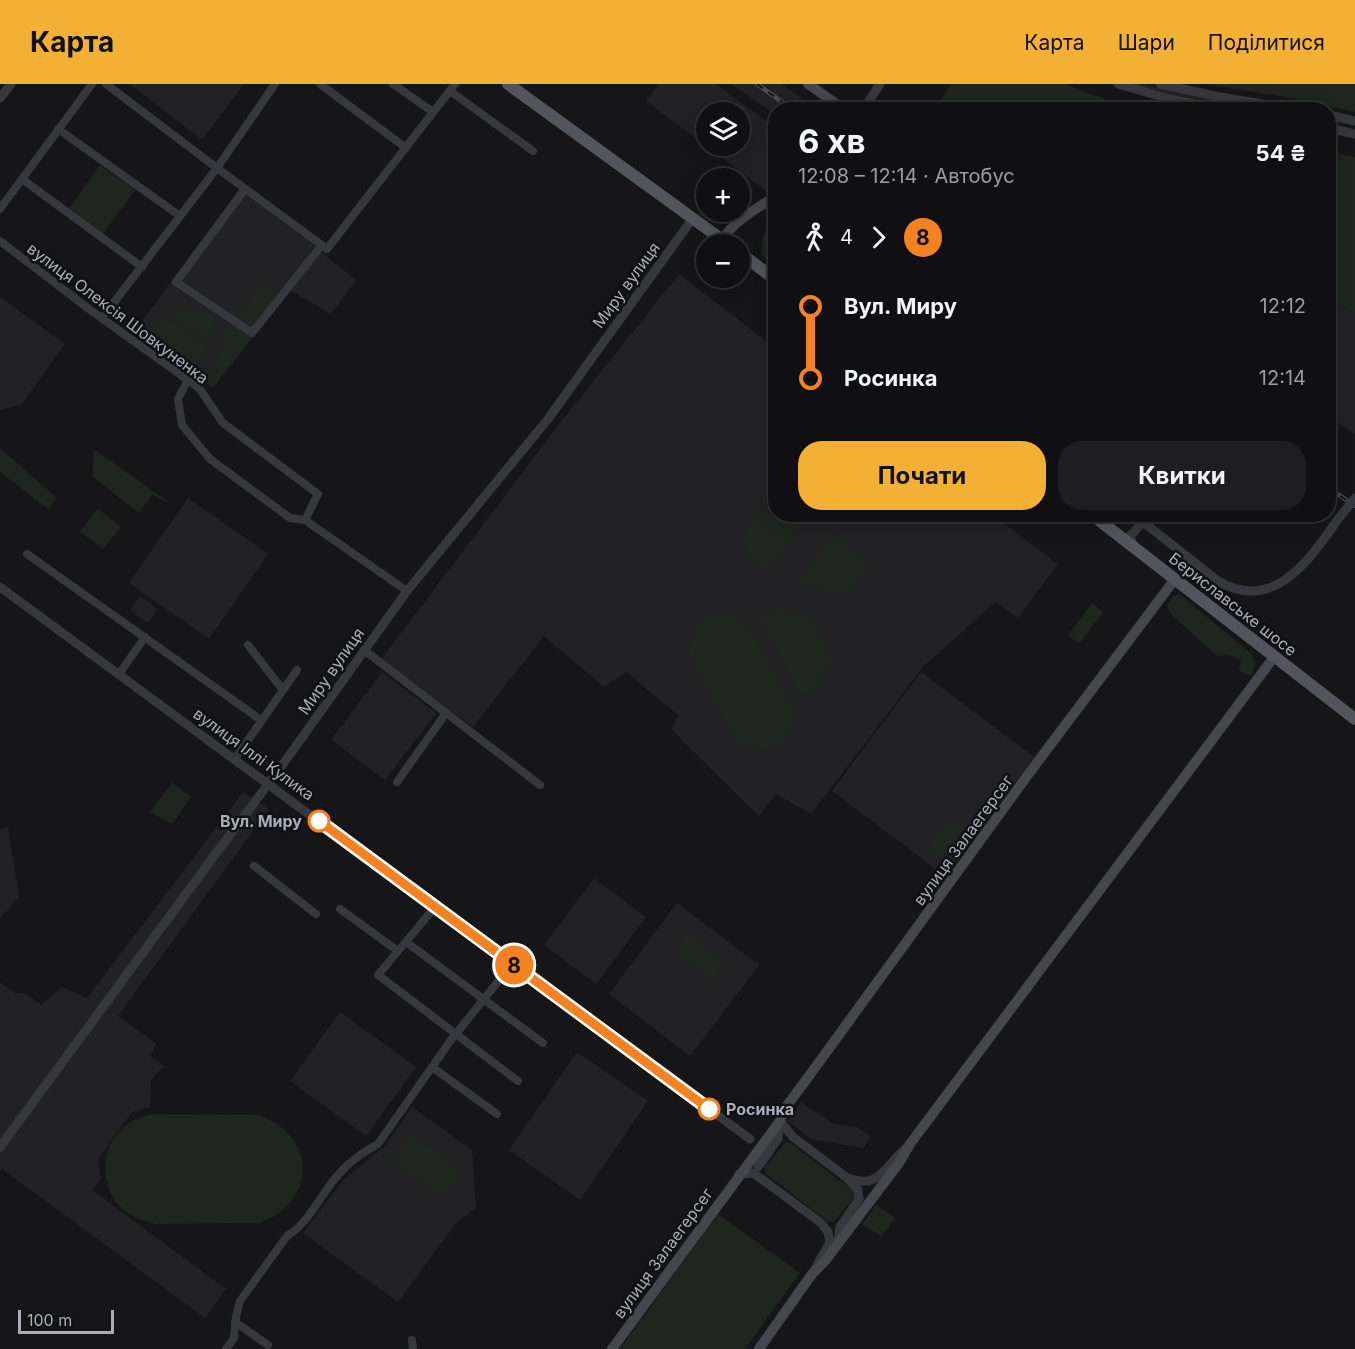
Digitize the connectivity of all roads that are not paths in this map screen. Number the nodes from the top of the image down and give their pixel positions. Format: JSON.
{"nodes":[{"id":1,"x":11,"y":84,"type":"edge"},
{"id":2,"x":92,"y":84,"type":"edge"},
{"id":3,"x":106,"y":84,"type":"edge"},
{"id":4,"x":275,"y":84,"type":"edge"},
{"id":5,"x":320,"y":84,"type":"edge"},
{"id":6,"x":393,"y":84,"type":"edge"},
{"id":7,"x":508,"y":84,"type":"edge"},
{"id":8,"x":808,"y":84,"type":"edge"},
{"id":9,"x":880,"y":84,"type":"edge"},
{"id":10,"x":1118,"y":84,"type":"edge"},
{"id":11,"x":1160,"y":84,"type":"edge"},
{"id":12,"x":452,"y":87,"type":"edge"},
{"id":13,"x":118,"y":88,"type":"edge"},
{"id":14,"x":0,"y":98,"type":"edge"},
{"id":15,"x":834,"y":102,"type":"edge"},
{"id":16,"x":868,"y":102,"type":"edge"},
{"id":17,"x":1185,"y":102,"type":"edge"},
{"id":18,"x":1251,"y":102,"type":"edge"},
{"id":19,"x":433,"y":112,"type":"junction"},
{"id":20,"x":1336,"y":117,"type":"edge"},
{"id":21,"x":1355,"y":121,"type":"edge"},
{"id":22,"x":58,"y":129,"type":"junction"},
{"id":23,"x":1336,"y":130,"type":"edge"},
{"id":24,"x":1355,"y":134,"type":"edge"},
{"id":25,"x":406,"y":148,"type":"junction"},
{"id":26,"x":533,"y":151,"type":"dead end"},
{"id":27,"x":217,"y":168,"type":"junction"},
{"id":28,"x":22,"y":179,"type":"junction"},
{"id":29,"x":245,"y":189,"type":"junction"},
{"id":30,"x":768,"y":201,"type":"edge"},
{"id":31,"x":0,"y":209,"type":"edge"},
{"id":32,"x":180,"y":216,"type":"junction"},
{"id":33,"x":693,"y":218,"type":"junction"},
{"id":34,"x":714,"y":234,"type":"edge"},
{"id":35,"x":728,"y":234,"type":"edge"},
{"id":36,"x":0,"y":241,"type":"edge"},
{"id":37,"x":324,"y":247,"type":"junction"},
{"id":38,"x":750,"y":260,"type":"edge"},
{"id":39,"x":142,"y":267,"type":"junction"},
{"id":40,"x":768,"y":274,"type":"edge"},
{"id":41,"x":102,"y":318,"type":"junction"},
{"id":42,"x":188,"y":380,"type":"junction"},
{"id":43,"x":1355,"y":498,"type":"edge"},
{"id":44,"x":305,"y":520,"type":"junction"},
{"id":45,"x":1101,"y":522,"type":"edge"},
{"id":46,"x":1143,"y":522,"type":"joint"},
{"id":47,"x":1135,"y":548,"type":"junction"},
{"id":48,"x":27,"y":554,"type":"dead end"},
{"id":49,"x":1175,"y":579,"type":"junction"},
{"id":50,"x":0,"y":586,"type":"edge"},
{"id":51,"x":407,"y":591,"type":"junction"},
{"id":52,"x":145,"y":638,"type":"junction"},
{"id":53,"x":248,"y":645,"type":"dead end"},
{"id":54,"x":364,"y":650,"type":"junction"},
{"id":55,"x":1274,"y":657,"type":"junction"},
{"id":56,"x":297,"y":670,"type":"dead end"},
{"id":57,"x":119,"y":674,"type":"junction"},
{"id":58,"x":283,"y":690,"type":"junction"},
{"id":59,"x":446,"y":713,"type":"junction"},
{"id":60,"x":1355,"y":718,"type":"edge"},
{"id":61,"x":261,"y":720,"type":"junction"},
{"id":62,"x":235,"y":759,"type":"junction"},
{"id":63,"x":397,"y":782,"type":"dead end"},
{"id":64,"x":269,"y":784,"type":"junction"},
{"id":65,"x":540,"y":785,"type":"dead end"},
{"id":66,"x":254,"y":866,"type":"dead end"},
{"id":67,"x":435,"y":907,"type":"junction"},
{"id":68,"x":340,"y":909,"type":"dead end"},
{"id":69,"x":316,"y":914,"type":"dead end"},
{"id":70,"x":406,"y":942,"type":"junction"},
{"id":71,"x":398,"y":951,"type":"junction"},
{"id":72,"x":512,"y":964,"type":"junction"},
{"id":73,"x":484,"y":999,"type":"junction"},
{"id":74,"x":456,"y":1034,"type":"junction"},
{"id":75,"x":543,"y":1043,"type":"dead end"},
{"id":76,"x":432,"y":1067,"type":"junction"},
{"id":77,"x":518,"y":1081,"type":"dead end"},
{"id":78,"x":497,"y":1114,"type":"dead end"},
{"id":79,"x":780,"y":1121,"type":"junction"},
{"id":80,"x":793,"y":1137,"type":"junction"},
{"id":81,"x":750,"y":1139,"type":"junction"},
{"id":82,"x":766,"y":1139,"type":"junction"},
{"id":83,"x":778,"y":1139,"type":"junction"},
{"id":84,"x":910,"y":1144,"type":"junction"},
{"id":85,"x":0,"y":1147,"type":"edge"},
{"id":86,"x":754,"y":1155,"type":"junction"},
{"id":87,"x":758,"y":1167,"type":"junction"},
{"id":88,"x":739,"y":1174,"type":"junction"},
{"id":89,"x":846,"y":1177,"type":"junction"},
{"id":90,"x":763,"y":1179,"type":"junction"},
{"id":91,"x":821,"y":1223,"type":"junction"},
{"id":92,"x":853,"y":1223,"type":"junction"},
{"id":93,"x":840,"y":1227,"type":"junction"},
{"id":94,"x":838,"y":1243,"type":"junction"},
{"id":95,"x":812,"y":1274,"type":"junction"},
{"id":96,"x":235,"y":1322,"type":"junction"},
{"id":97,"x":268,"y":1345,"type":"dead end"},
{"id":98,"x":226,"y":1349,"type":"edge"},
{"id":99,"x":612,"y":1349,"type":"edge"},
{"id":100,"x":759,"y":1349,"type":"edge"}],
"edges":[{"from":1,"to":14,"type":"street"},
{"from":2,"to":22,"type":"street"},
{"from":3,"to":13,"type":"street"},
{"from":4,"to":27,"type":"street"},
{"from":5,"to":25,"type":"street"},
{"from":6,"to":19,"type":"street"},
{"from":7,"to":33,"type":"main road"},
{"from":8,"to":15,"type":"main road"},
{"from":9,"to":16,"type":"street"},
{"from":10,"to":17,"type":"street"},
{"from":11,"to":18,"type":"street"},
{"from":12,"to":19,"type":"street"},
{"from":12,"to":26,"type":"street"},
{"from":13,"to":27,"type":"street"},
{"from":19,"to":25,"type":"street"},
{"from":20,"to":21,"type":"street"},
{"from":22,"to":28,"type":"street"},
{"from":22,"to":32,"type":"street"},
{"from":23,"to":24,"type":"street"},
{"from":25,"to":37,"type":"street"},
{"from":27,"to":29,"type":"street"},
{"from":27,"to":32,"type":"street"},
{"from":28,"to":31,"type":"street"},
{"from":28,"to":39,"type":"street"},
{"from":29,"to":37,"type":"street"},
{"from":29,"to":37,"type":"street"},
{"from":30,"to":35,"type":"main road"},
{"from":32,"to":39,"type":"street"},
{"from":33,"to":34,"type":"main road"},
{"from":33,"to":51,"type":"street","name":"Миру вулиця"},
{"from":36,"to":41,"type":"street","name":"вулиця Олексія Шовкуненка"},
{"from":38,"to":40,"type":"main road"},
{"from":39,"to":41,"type":"street"},
{"from":41,"to":42,"type":"street","name":"вулиця Олексія Шовкуненка"},
{"from":42,"to":44,"type":"street","name":"вулиця Олексія Шовкуненка"},
{"from":42,"to":44,"type":"street"},
{"from":43,"to":46,"type":"street","bridge":true},
{"from":44,"to":51,"type":"street"},
{"from":45,"to":47,"type":"main road","name":"Бериславське шосе"},
{"from":46,"to":47,"type":"street"},
{"from":47,"to":49,"type":"main road","name":"Бериславське шосе"},
{"from":48,"to":52,"type":"street"},
{"from":49,"to":55,"type":"main road","name":"Бериславське шосе"},
{"from":49,"to":79,"type":"main road","name":"вулиця Залаегерсег"},
{"from":50,"to":57,"type":"street","name":"вулиця Іллі Кулика"},
{"from":51,"to":54,"type":"street","name":"Миру вулиця"},
{"from":52,"to":57,"type":"street"},
{"from":52,"to":61,"type":"street"},
{"from":53,"to":58,"type":"street"},
{"from":54,"to":59,"type":"street"},
{"from":54,"to":64,"type":"street","name":"Миру вулиця"},
{"from":55,"to":60,"type":"main road","name":"Бериславське шосе"},
{"from":55,"to":84,"type":"main road"},
{"from":56,"to":58,"type":"street"},
{"from":57,"to":62,"type":"street","name":"вулиця Іллі Кулика"},
{"from":58,"to":61,"type":"street"},
{"from":59,"to":63,"type":"street"},
{"from":59,"to":65,"type":"street"},
{"from":61,"to":62,"type":"street"},
{"from":62,"to":64,"type":"street","name":"вулиця Іллі Кулика"},
{"from":64,"to":67,"type":"street","name":"вулиця Іллі Кулика"},
{"from":64,"to":85,"type":"street","name":"Миру вулиця"},
{"from":66,"to":69,"type":"street"},
{"from":67,"to":70,"type":"street"},
{"from":67,"to":72,"type":"street","name":"вулиця Іллі Кулика"},
{"from":68,"to":71,"type":"street"},
{"from":70,"to":71,"type":"street"},
{"from":70,"to":73,"type":"street"},
{"from":71,"to":74,"type":"street"},
{"from":72,"to":73,"type":"street"},
{"from":72,"to":81,"type":"street","name":"вулиця Іллі Кулика"},
{"from":73,"to":74,"type":"street"},
{"from":73,"to":75,"type":"street"},
{"from":74,"to":76,"type":"street"},
{"from":74,"to":77,"type":"street"},
{"from":76,"to":78,"type":"street"},
{"from":76,"to":96,"type":"street"},
{"from":79,"to":80,"type":"street"},
{"from":79,"to":82,"type":"main road","name":"вулиця Залаегерсег"},
{"from":79,"to":83,"type":"street"},
{"from":80,"to":83,"type":"street"},
{"from":80,"to":89,"type":"street"},
{"from":81,"to":82,"type":"street"},
{"from":81,"to":86,"type":"street"},
{"from":82,"to":83,"type":"street"},
{"from":82,"to":86,"type":"main road","name":"вулиця Залаегерсег"},
{"from":83,"to":87,"type":"street"},
{"from":84,"to":89,"type":"street"},
{"from":84,"to":92,"type":"main road"},
{"from":86,"to":87,"type":"street"},
{"from":86,"to":88,"type":"main road","name":"вулиця Залаегерсег"},
{"from":87,"to":90,"type":"street"},
{"from":88,"to":90,"type":"street"},
{"from":88,"to":99,"type":"main road","name":"вулиця Залаегерсег"},
{"from":89,"to":93,"type":"street"},
{"from":90,"to":91,"type":"street"},
{"from":91,"to":93,"type":"street"},
{"from":91,"to":95,"type":"street"},
{"from":92,"to":93,"type":"street"},
{"from":92,"to":94,"type":"main road"},
{"from":93,"to":94,"type":"street"},
{"from":94,"to":95,"type":"main road"},
{"from":95,"to":100,"type":"main road"},
{"from":96,"to":97,"type":"street"},
{"from":96,"to":98,"type":"street"}]}
